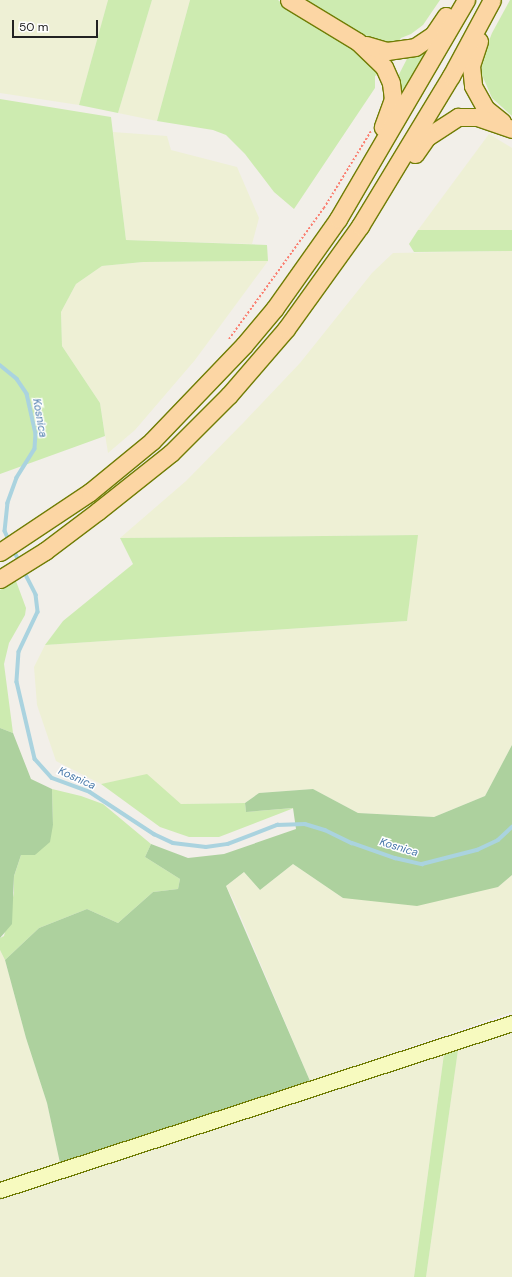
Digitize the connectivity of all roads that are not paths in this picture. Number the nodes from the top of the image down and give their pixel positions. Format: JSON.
{"nodes":[{"id":1,"x":289,"y":0,"type":"edge"},
{"id":2,"x":459,"y":0,"type":"edge"},
{"id":3,"x":466,"y":0,"type":"edge"},
{"id":4,"x":492,"y":0,"type":"edge"},
{"id":5,"x":495,"y":0,"type":"edge"},
{"id":6,"x":358,"y":42,"type":"junction"},
{"id":7,"x":512,"y":129,"type":"edge"},
{"id":8,"x":368,"y":170,"type":"junction"},
{"id":9,"x":384,"y":187,"type":"junction"},
{"id":10,"x":0,"y":552,"type":"edge"},
{"id":11,"x":2,"y":578,"type":"edge"},
{"id":12,"x":512,"y":1023,"type":"edge"},
{"id":13,"x":0,"y":1190,"type":"edge"}],
"edges":[{"from":1,"to":6,"type":"main road"},
{"from":2,"to":6,"type":"main road"},
{"from":3,"to":8,"type":"main road"},
{"from":4,"to":9,"type":"main road"},
{"from":5,"to":7,"type":"main road"},
{"from":6,"to":8,"type":"main road"},
{"from":7,"to":9,"type":"main road"},
{"from":8,"to":10,"type":"main road"},
{"from":9,"to":11,"type":"main road"},
{"from":12,"to":13,"type":"main road"}]}
